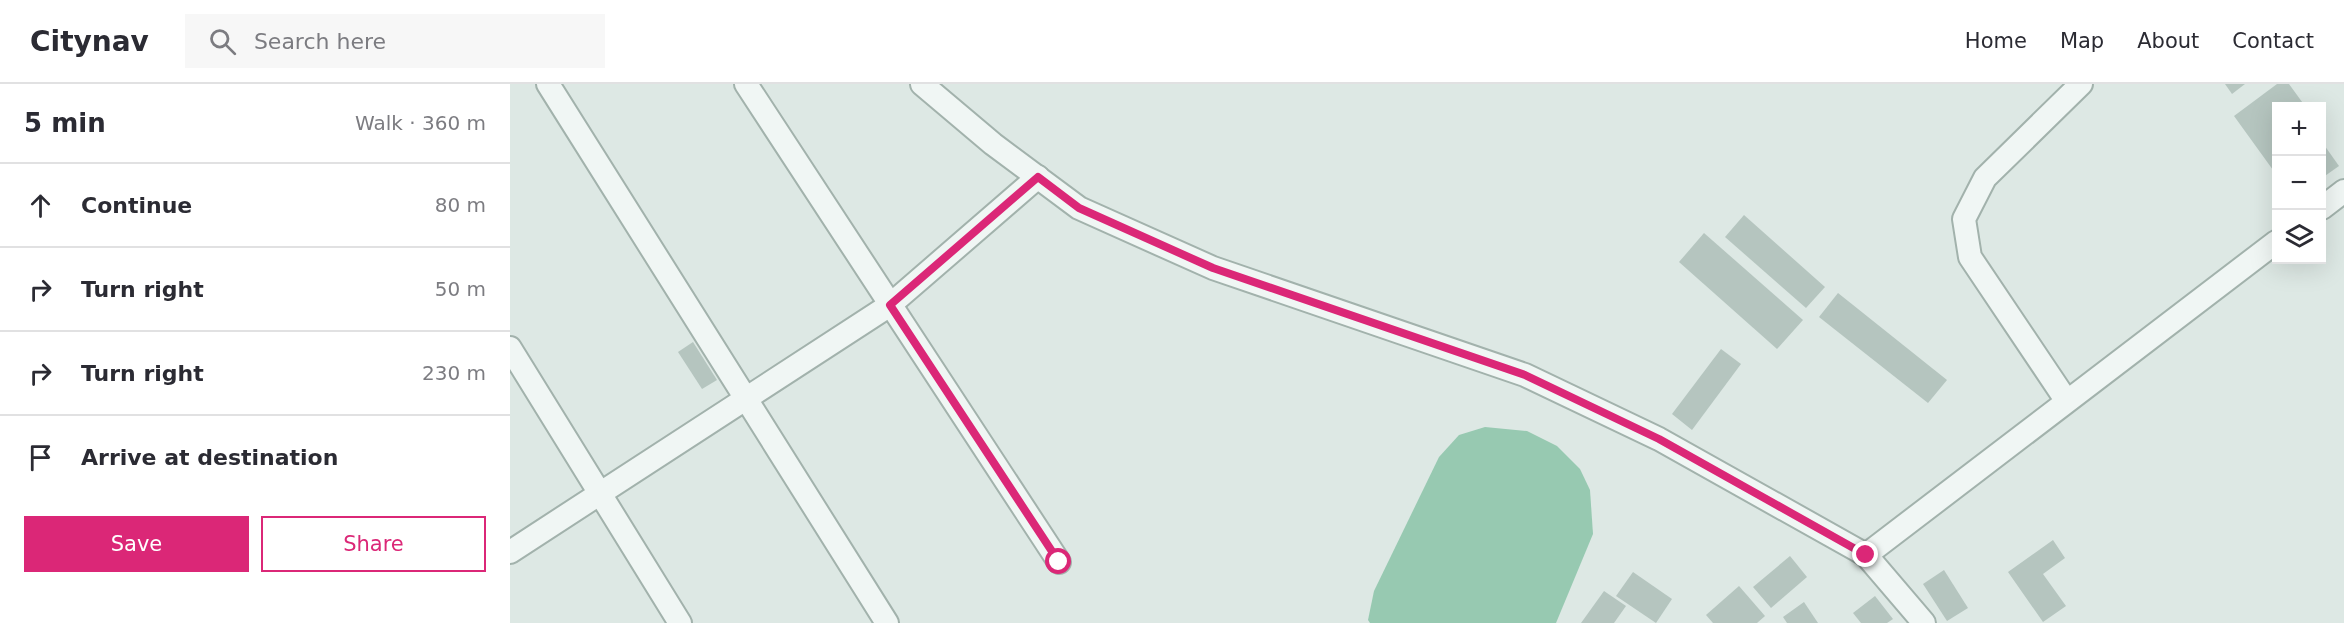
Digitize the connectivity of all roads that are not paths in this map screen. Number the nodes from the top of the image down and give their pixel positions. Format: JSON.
{"nodes":[{"id":1,"x":548,"y":84,"type":"edge"},
{"id":2,"x":746,"y":84,"type":"edge"},
{"id":3,"x":922,"y":84,"type":"edge"},
{"id":4,"x":2081,"y":84,"type":"edge"},
{"id":5,"x":1038,"y":177,"type":"junction"},
{"id":6,"x":2344,"y":191,"type":"edge"},
{"id":7,"x":2326,"y":205,"type":"edge"},
{"id":8,"x":2272,"y":246,"type":"edge"},
{"id":9,"x":890,"y":305,"type":"junction"},
{"id":10,"x":510,"y":348,"type":"edge"},
{"id":11,"x":747,"y":399,"type":"junction"},
{"id":12,"x":2066,"y":400,"type":"junction"},
{"id":13,"x":600,"y":494,"type":"junction"},
{"id":14,"x":510,"y":552,"type":"edge"},
{"id":15,"x":1866,"y":555,"type":"junction"},
{"id":16,"x":1059,"y":562,"type":"dead end"},
{"id":17,"x":681,"y":623,"type":"edge"},
{"id":18,"x":887,"y":623,"type":"edge"},
{"id":19,"x":1924,"y":623,"type":"edge"}],
"edges":[{"from":1,"to":11,"type":"street"},
{"from":2,"to":9,"type":"street"},
{"from":3,"to":5,"type":"street"},
{"from":4,"to":12,"type":"street"},
{"from":5,"to":9,"type":"street"},
{"from":5,"to":15,"type":"street"},
{"from":6,"to":7,"type":"street"},
{"from":8,"to":12,"type":"street"},
{"from":9,"to":11,"type":"street"},
{"from":9,"to":16,"type":"street"},
{"from":10,"to":13,"type":"street"},
{"from":11,"to":13,"type":"street"},
{"from":11,"to":18,"type":"street"},
{"from":12,"to":15,"type":"street"},
{"from":13,"to":14,"type":"street"},
{"from":13,"to":17,"type":"street"},
{"from":15,"to":19,"type":"street"}]}
